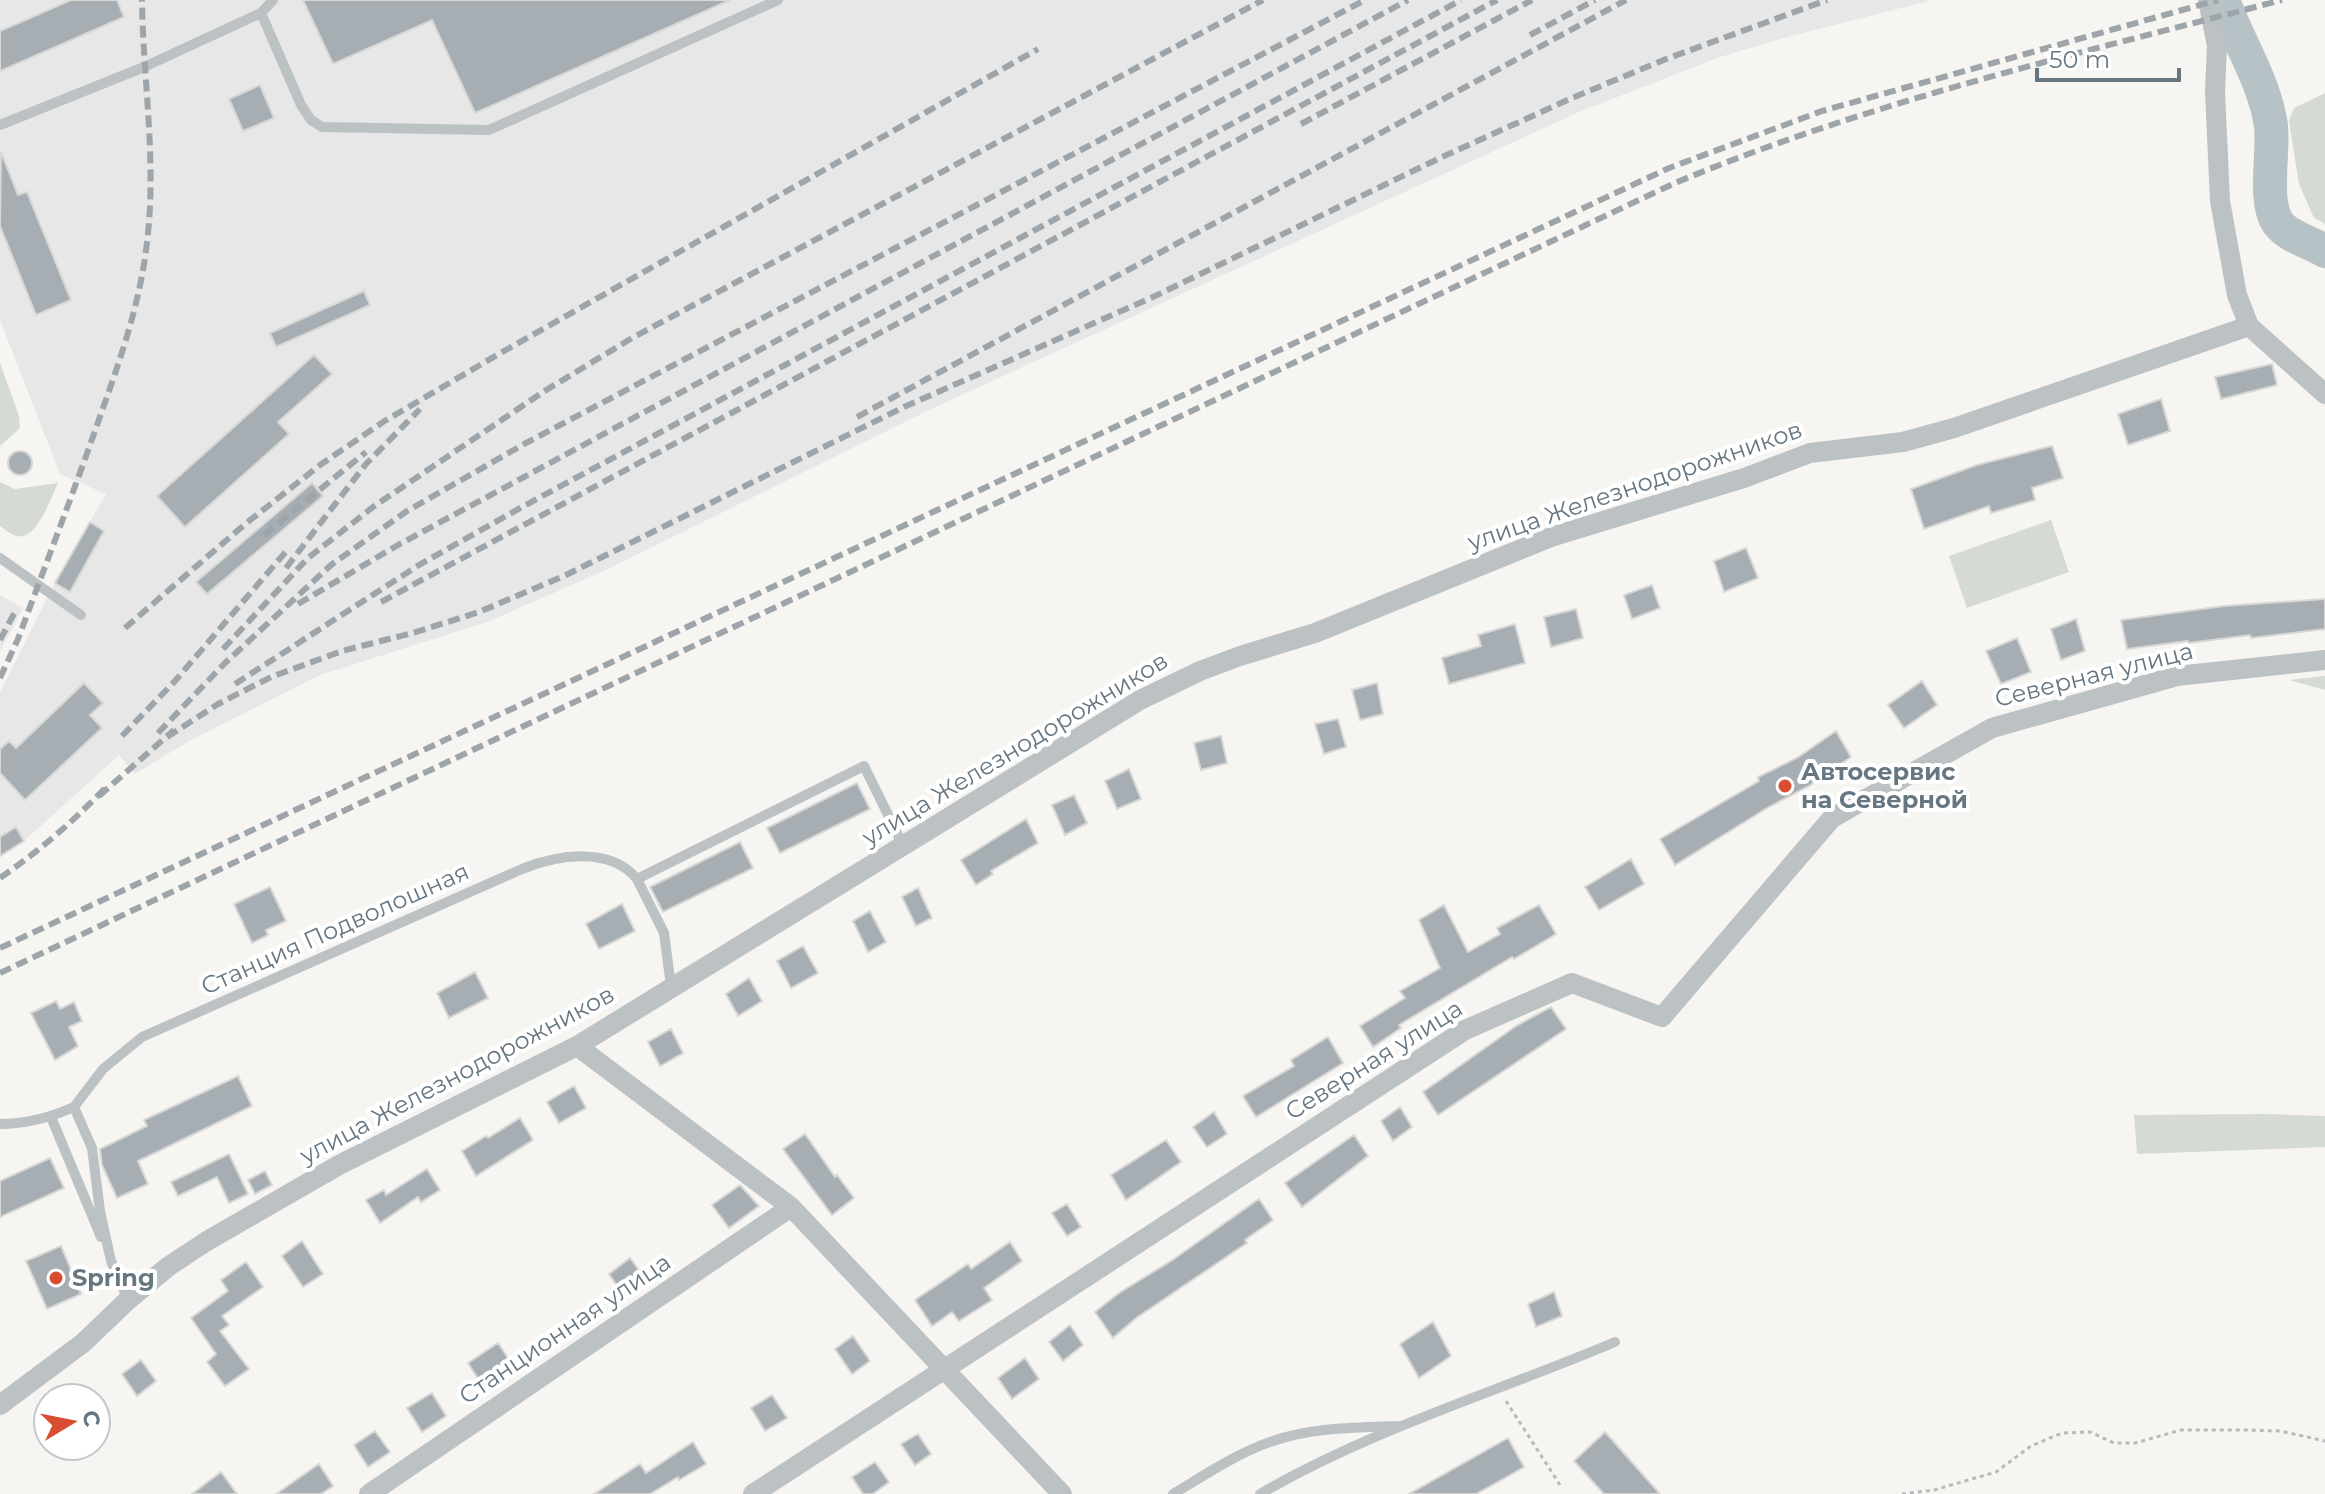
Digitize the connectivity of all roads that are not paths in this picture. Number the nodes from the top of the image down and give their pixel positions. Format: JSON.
{"nodes":[{"id":1,"x":273,"y":0,"type":"edge"},
{"id":2,"x":778,"y":0,"type":"edge"},
{"id":3,"x":2208,"y":0,"type":"edge"},
{"id":4,"x":261,"y":13,"type":"junction"},
{"id":5,"x":0,"y":125,"type":"edge"},
{"id":6,"x":2249,"y":326,"type":"junction"},
{"id":7,"x":2325,"y":394,"type":"edge"},
{"id":8,"x":0,"y":558,"type":"edge"},
{"id":9,"x":81,"y":615,"type":"dead end"},
{"id":10,"x":2325,"y":660,"type":"edge"},
{"id":11,"x":903,"y":845,"type":"junction"},
{"id":12,"x":637,"y":879,"type":"junction"},
{"id":13,"x":671,"y":988,"type":"junction"},
{"id":14,"x":577,"y":1046,"type":"junction"},
{"id":15,"x":74,"y":1107,"type":"junction"},
{"id":16,"x":51,"y":1117,"type":"junction"},
{"id":17,"x":0,"y":1124,"type":"edge"},
{"id":18,"x":791,"y":1207,"type":"junction"},
{"id":19,"x":111,"y":1261,"type":"junction"},
{"id":20,"x":128,"y":1300,"type":"junction"},
{"id":21,"x":1615,"y":1342,"type":"dead end"},
{"id":22,"x":944,"y":1371,"type":"junction"},
{"id":23,"x":0,"y":1405,"type":"edge"},
{"id":24,"x":1404,"y":1426,"type":"junction"},
{"id":25,"x":369,"y":1494,"type":"edge"},
{"id":26,"x":753,"y":1494,"type":"edge"},
{"id":27,"x":1062,"y":1494,"type":"edge"},
{"id":28,"x":1173,"y":1494,"type":"edge"},
{"id":29,"x":1260,"y":1494,"type":"edge"}],
"edges":[{"from":1,"to":4,"type":"lane"},
{"from":2,"to":4,"type":"lane"},
{"from":3,"to":6,"type":"street"},
{"from":4,"to":5,"type":"lane"},
{"from":6,"to":7,"type":"street"},
{"from":6,"to":11,"type":"street","name":"улица Железнодорожников"},
{"from":8,"to":9,"type":"lane"},
{"from":10,"to":22,"type":"street","name":"Северная улица"},
{"from":11,"to":12,"type":"lane"},
{"from":11,"to":13,"type":"street","name":"улица Железнодорожников"},
{"from":12,"to":13,"type":"lane"},
{"from":12,"to":15,"type":"lane","name":"Станция Подволошная"},
{"from":13,"to":14,"type":"street","name":"улица Железнодорожников"},
{"from":14,"to":18,"type":"street"},
{"from":14,"to":20,"type":"street","name":"улица Железнодорожников"},
{"from":15,"to":16,"type":"lane"},
{"from":15,"to":19,"type":"lane"},
{"from":16,"to":17,"type":"lane"},
{"from":16,"to":19,"type":"lane"},
{"from":18,"to":22,"type":"street"},
{"from":18,"to":25,"type":"street","name":"Станционная улица"},
{"from":19,"to":20,"type":"lane"},
{"from":20,"to":23,"type":"street","name":"улица Железнодорожников"},
{"from":21,"to":24,"type":"lane"},
{"from":22,"to":26,"type":"street","name":"Северная улица"},
{"from":22,"to":27,"type":"street"},
{"from":24,"to":28,"type":"lane"},
{"from":24,"to":29,"type":"lane"}]}
